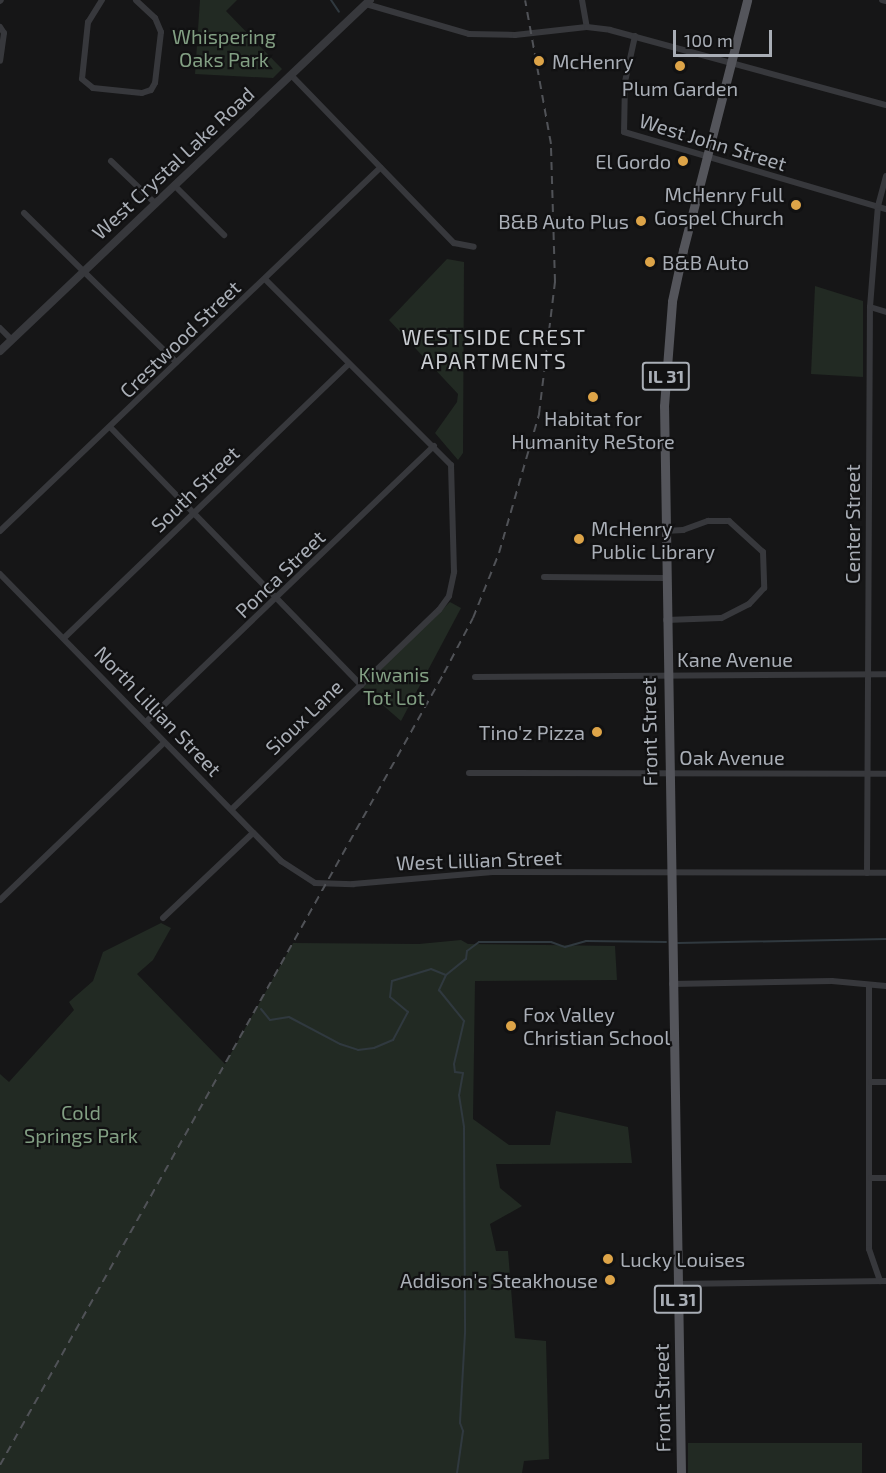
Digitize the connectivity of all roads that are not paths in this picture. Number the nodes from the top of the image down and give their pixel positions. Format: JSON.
{"nodes":[{"id":1,"x":102,"y":0,"type":"edge"},
{"id":2,"x":136,"y":0,"type":"edge"},
{"id":3,"x":582,"y":0,"type":"edge"},
{"id":4,"x":747,"y":0,"type":"edge"},
{"id":5,"x":368,"y":2,"type":"edge"},
{"id":6,"x":0,"y":27,"type":"edge"},
{"id":7,"x":587,"y":27,"type":"junction"},
{"id":8,"x":634,"y":36,"type":"junction"},
{"id":9,"x":0,"y":61,"type":"edge"},
{"id":10,"x":730,"y":61,"type":"junction"},
{"id":11,"x":291,"y":75,"type":"junction"},
{"id":12,"x":886,"y":105,"type":"edge"},
{"id":13,"x":704,"y":158,"type":"junction"},
{"id":14,"x":111,"y":161,"type":"dead end"},
{"id":15,"x":380,"y":168,"type":"junction"},
{"id":16,"x":886,"y":176,"type":"edge"},
{"id":17,"x":174,"y":184,"type":"junction"},
{"id":18,"x":155,"y":203,"type":"junction"},
{"id":19,"x":878,"y":206,"type":"junction"},
{"id":20,"x":886,"y":209,"type":"edge"},
{"id":21,"x":24,"y":213,"type":"dead end"},
{"id":22,"x":224,"y":235,"type":"dead end"},
{"id":23,"x":474,"y":247,"type":"dead end"},
{"id":24,"x":82,"y":271,"type":"junction"},
{"id":25,"x":265,"y":279,"type":"junction"},
{"id":26,"x":870,"y":307,"type":"junction"},
{"id":27,"x":886,"y":312,"type":"edge"},
{"id":28,"x":0,"y":328,"type":"edge"},
{"id":29,"x":12,"y":340,"type":"junction"},
{"id":30,"x":0,"y":351,"type":"edge"},
{"id":31,"x":176,"y":363,"type":"junction"},
{"id":32,"x":349,"y":364,"type":"junction"},
{"id":33,"x":111,"y":428,"type":"junction"},
{"id":34,"x":434,"y":446,"type":"junction"},
{"id":35,"x":194,"y":512,"type":"junction"},
{"id":36,"x":0,"y":531,"type":"edge"},
{"id":37,"x":664,"y":531,"type":"junction"},
{"id":38,"x":0,"y":574,"type":"edge"},
{"id":39,"x":544,"y":577,"type":"dead end"},
{"id":40,"x":665,"y":578,"type":"junction"},
{"id":41,"x":279,"y":598,"type":"junction"},
{"id":42,"x":666,"y":620,"type":"junction"},
{"id":43,"x":64,"y":638,"type":"junction"},
{"id":44,"x":868,"y":674,"type":"junction"},
{"id":45,"x":886,"y":674,"type":"edge"},
{"id":46,"x":666,"y":676,"type":"junction"},
{"id":47,"x":476,"y":677,"type":"dead end"},
{"id":48,"x":361,"y":685,"type":"junction"},
{"id":49,"x":146,"y":722,"type":"junction"},
{"id":50,"x":164,"y":743,"type":"junction"},
{"id":51,"x":469,"y":773,"type":"dead end"},
{"id":52,"x":668,"y":773,"type":"junction"},
{"id":53,"x":868,"y":774,"type":"junction"},
{"id":54,"x":886,"y":774,"type":"edge"},
{"id":55,"x":232,"y":809,"type":"junction"},
{"id":56,"x":254,"y":833,"type":"junction"},
{"id":57,"x":293,"y":871,"type":"joint"},
{"id":58,"x":669,"y":873,"type":"junction"},
{"id":59,"x":867,"y":873,"type":"junction"},
{"id":60,"x":886,"y":873,"type":"edge"},
{"id":61,"x":0,"y":900,"type":"edge"},
{"id":62,"x":163,"y":918,"type":"dead end"},
{"id":63,"x":672,"y":984,"type":"junction"},
{"id":64,"x":886,"y":986,"type":"edge"},
{"id":65,"x":869,"y":987,"type":"junction"},
{"id":66,"x":871,"y":1082,"type":"junction"},
{"id":67,"x":886,"y":1082,"type":"edge"},
{"id":68,"x":871,"y":1178,"type":"junction"},
{"id":69,"x":886,"y":1178,"type":"edge"},
{"id":70,"x":883,"y":1281,"type":"edge"},
{"id":71,"x":678,"y":1284,"type":"junction"},
{"id":72,"x":681,"y":1473,"type":"edge"}],
"edges":[{"from":1,"to":2,"type":"street"},
{"from":3,"to":7,"type":"street"},
{"from":4,"to":10,"type":"main road","name":"Front Street","number":"IL 31"},
{"from":5,"to":7,"type":"street"},
{"from":5,"to":11,"type":"street","name":"West Crystal Lake Road"},
{"from":6,"to":9,"type":"street"},
{"from":7,"to":8,"type":"street"},
{"from":8,"to":10,"type":"street"},
{"from":8,"to":13,"type":"street","name":"West John Street"},
{"from":10,"to":12,"type":"street"},
{"from":10,"to":13,"type":"main road","name":"Front Street","number":"IL 31"},
{"from":11,"to":15,"type":"street"},
{"from":11,"to":17,"type":"street","name":"West Crystal Lake Road"},
{"from":13,"to":19,"type":"street","name":"West John Street"},
{"from":13,"to":37,"type":"main road","name":"Front Street","number":"IL 31"},
{"from":14,"to":18,"type":"street"},
{"from":15,"to":23,"type":"street"},
{"from":15,"to":25,"type":"street","name":"Crestwood Street"},
{"from":16,"to":19,"type":"street","name":"Center Street"},
{"from":17,"to":18,"type":"street","name":"West Crystal Lake Road"},
{"from":17,"to":22,"type":"street"},
{"from":18,"to":24,"type":"street","name":"West Crystal Lake Road"},
{"from":19,"to":20,"type":"street","name":"West John Street"},
{"from":19,"to":26,"type":"street","name":"Center Street"},
{"from":21,"to":24,"type":"street"},
{"from":24,"to":29,"type":"street","name":"West Crystal Lake Road"},
{"from":24,"to":31,"type":"street"},
{"from":25,"to":31,"type":"street","name":"Crestwood Street"},
{"from":25,"to":32,"type":"street","name":"Sioux Lane"},
{"from":26,"to":27,"type":"street"},
{"from":26,"to":44,"type":"street","name":"Center Street"},
{"from":28,"to":29,"type":"street"},
{"from":29,"to":30,"type":"street","name":"West Crystal Lake Road"},
{"from":31,"to":33,"type":"street","name":"Crestwood Street"},
{"from":32,"to":34,"type":"street","name":"Sioux Lane"},
{"from":32,"to":35,"type":"street","name":"South Street"},
{"from":33,"to":35,"type":"street"},
{"from":33,"to":36,"type":"street","name":"Crestwood Street"},
{"from":34,"to":41,"type":"street","name":"Ponca Street"},
{"from":34,"to":48,"type":"street","name":"Sioux Lane"},
{"from":35,"to":41,"type":"street"},
{"from":35,"to":43,"type":"street","name":"South Street"},
{"from":37,"to":40,"type":"main road","name":"Front Street","number":"IL 31"},
{"from":37,"to":42,"type":"street"},
{"from":38,"to":43,"type":"street","name":"North Lillian Street"},
{"from":39,"to":40,"type":"street"},
{"from":40,"to":42,"type":"main road","name":"Front Street","number":"IL 31"},
{"from":41,"to":48,"type":"street"},
{"from":41,"to":49,"type":"street","name":"Ponca Street"},
{"from":42,"to":46,"type":"main road","name":"Front Street","number":"IL 31"},
{"from":43,"to":49,"type":"street","name":"North Lillian Street"},
{"from":44,"to":45,"type":"street","name":"Kane Avenue"},
{"from":44,"to":46,"type":"street","name":"Kane Avenue"},
{"from":44,"to":53,"type":"street","name":"Center Street"},
{"from":46,"to":47,"type":"street","name":"Kane Avenue"},
{"from":46,"to":52,"type":"main road","name":"Front Street","number":"IL 31"},
{"from":48,"to":55,"type":"street","name":"Sioux Lane"},
{"from":49,"to":50,"type":"street","name":"North Lillian Street"},
{"from":50,"to":55,"type":"street","name":"North Lillian Street"},
{"from":50,"to":61,"type":"street"},
{"from":51,"to":52,"type":"street","name":"Oak Avenue"},
{"from":52,"to":53,"type":"street","name":"Oak Avenue"},
{"from":52,"to":58,"type":"main road","name":"Front Street","number":"IL 31"},
{"from":53,"to":54,"type":"street","name":"Oak Avenue"},
{"from":53,"to":59,"type":"street","name":"Center Street"},
{"from":55,"to":56,"type":"street","name":"North Lillian Street"},
{"from":56,"to":57,"type":"street","name":"North Lillian Street"},
{"from":56,"to":62,"type":"street"},
{"from":57,"to":58,"type":"street","name":"West Lillian Street"},
{"from":58,"to":59,"type":"street","name":"West Lillian Street"},
{"from":58,"to":63,"type":"main road","name":"Front Street","number":"IL 31"},
{"from":59,"to":60,"type":"street","name":"West Lillian Street"},
{"from":63,"to":65,"type":"street"},
{"from":63,"to":71,"type":"main road","name":"Front Street","number":"IL 31"},
{"from":64,"to":65,"type":"street"},
{"from":65,"to":66,"type":"street"},
{"from":66,"to":67,"type":"street"},
{"from":66,"to":68,"type":"street"},
{"from":68,"to":69,"type":"street"},
{"from":68,"to":70,"type":"street"},
{"from":70,"to":71,"type":"street"},
{"from":71,"to":72,"type":"main road","name":"Front Street","number":"IL 31"}]}
